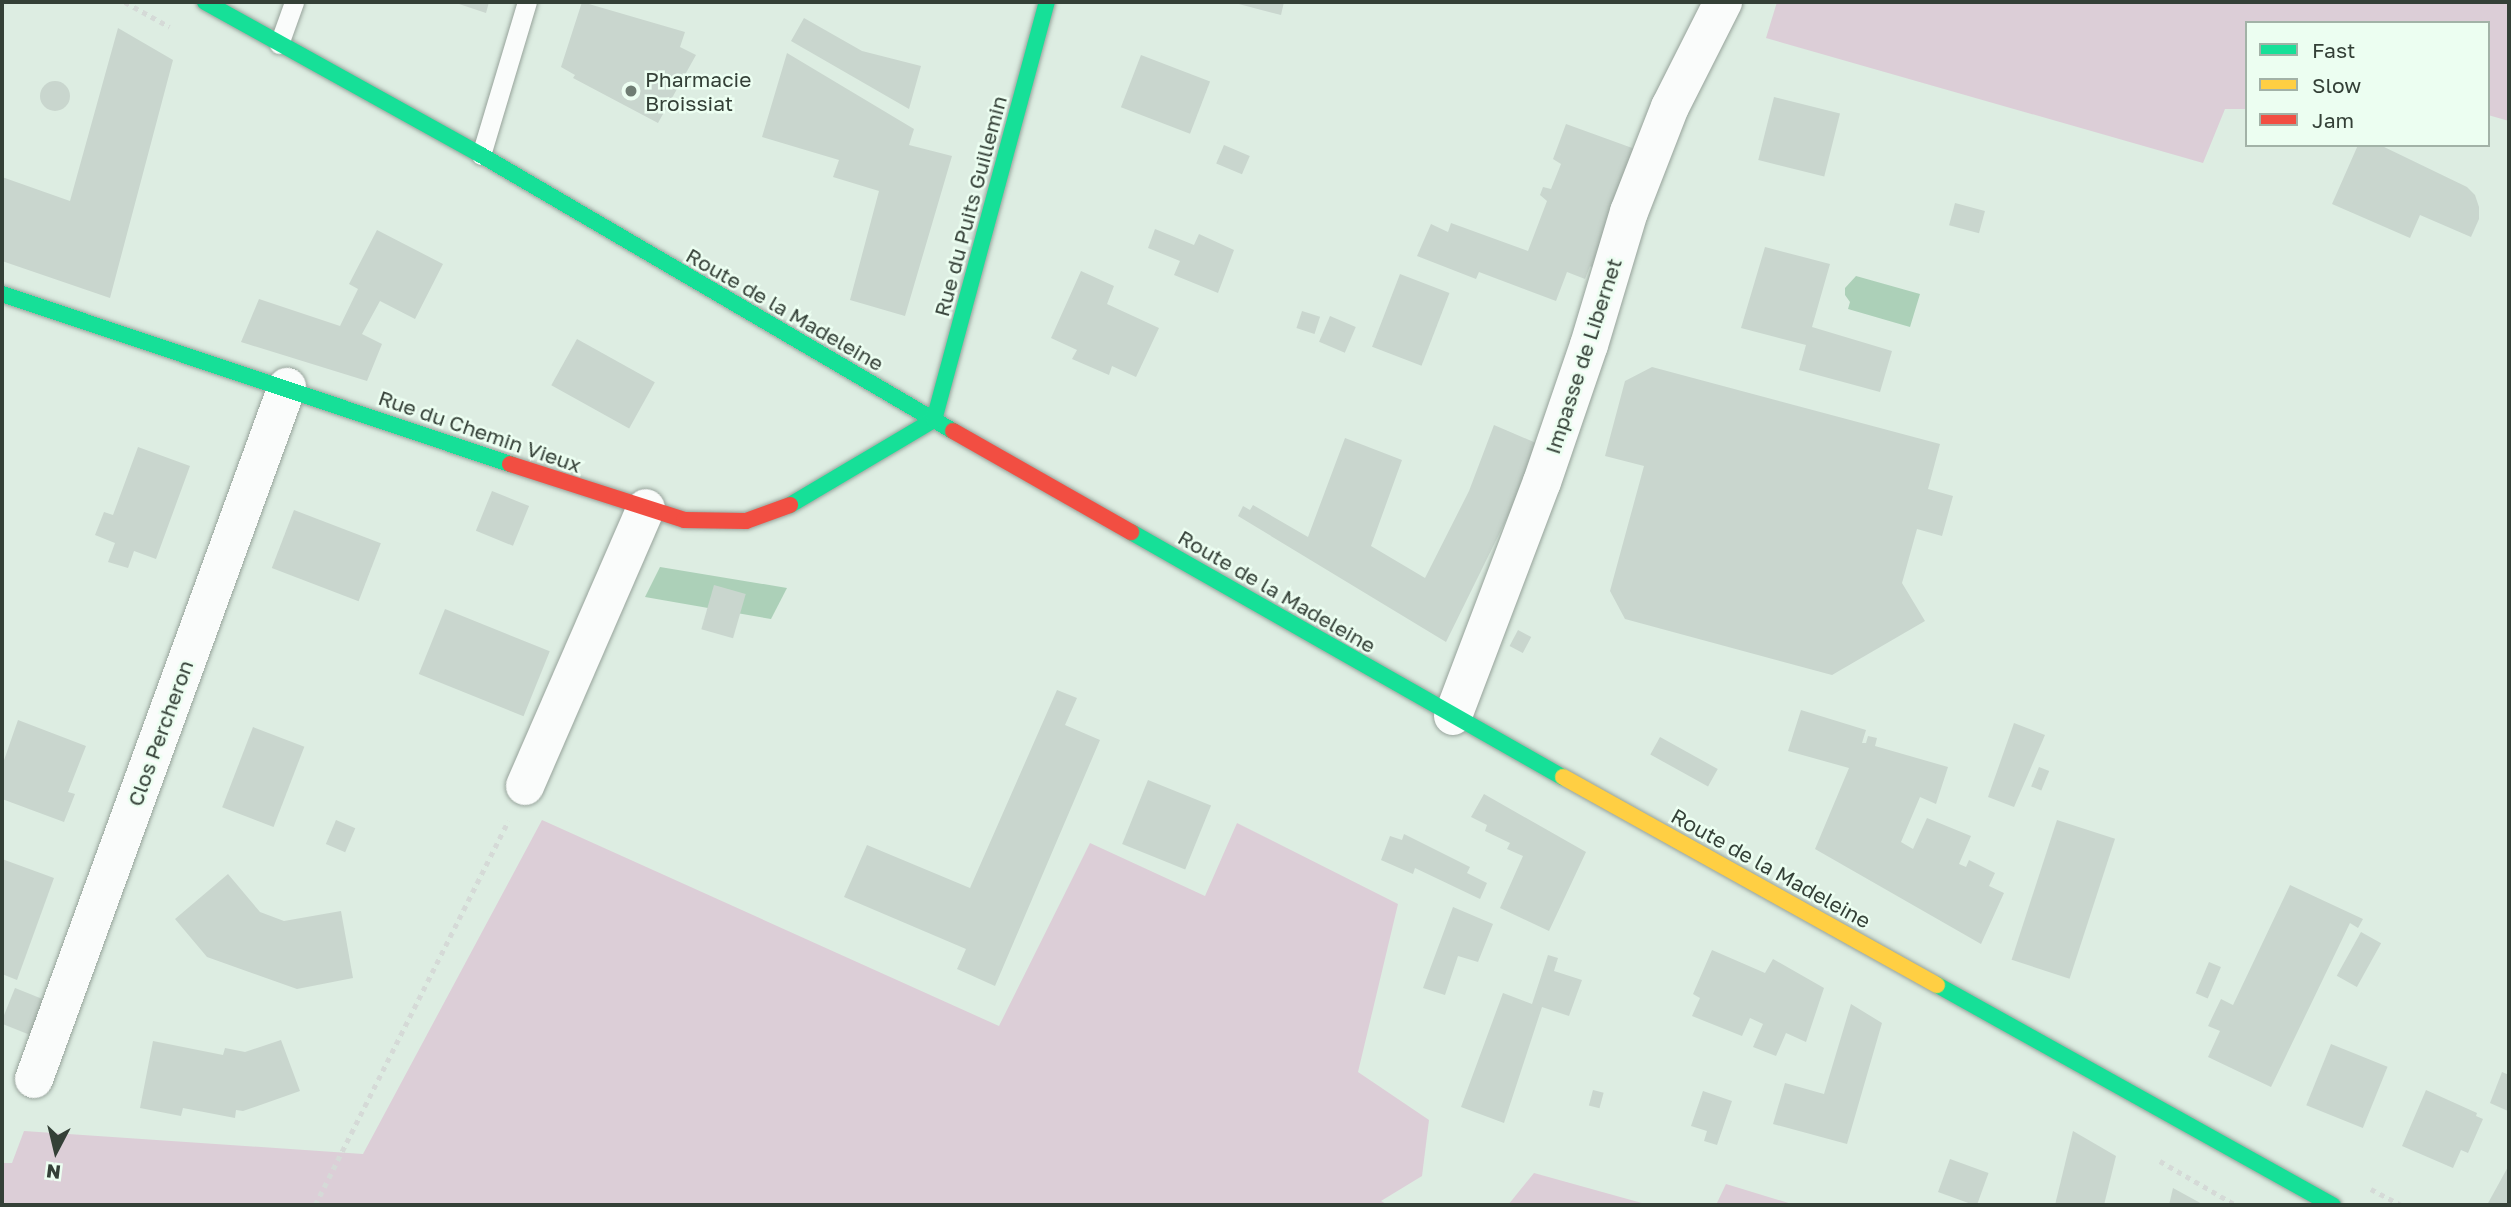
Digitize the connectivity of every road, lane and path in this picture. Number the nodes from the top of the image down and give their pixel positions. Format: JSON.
{"nodes":[{"id":1,"x":205,"y":2,"type":"edge"},
{"id":2,"x":294,"y":2,"type":"edge"},
{"id":3,"x":527,"y":2,"type":"edge"},
{"id":4,"x":1047,"y":2,"type":"edge"},
{"id":5,"x":1723,"y":2,"type":"edge"},
{"id":6,"x":279,"y":44,"type":"junction"},
{"id":7,"x":481,"y":155,"type":"junction"},
{"id":8,"x":2,"y":294,"type":"edge"},
{"id":9,"x":286,"y":387,"type":"junction"},
{"id":10,"x":934,"y":420,"type":"junction"},
{"id":11,"x":646,"y":508,"type":"junction"},
{"id":12,"x":1453,"y":716,"type":"junction"},
{"id":13,"x":525,"y":786,"type":"joint"},
{"id":14,"x":34,"y":1079,"type":"dead end"},
{"id":15,"x":315,"y":1205,"type":"edge"},
{"id":16,"x":2333,"y":1205,"type":"edge"}],
"edges":[{"from":1,"to":6,"type":"main road","name":"Route de la Madeleine"},
{"from":2,"to":6,"type":"lane"},
{"from":3,"to":7,"type":"lane"},
{"from":4,"to":10,"type":"main road","name":"Rue du Puits Guillemin"},
{"from":5,"to":12,"type":"street","name":"Impasse de Libernet"},
{"from":6,"to":7,"type":"main road","name":"Route de la Madeleine"},
{"from":7,"to":10,"type":"main road","name":"Route de la Madeleine"},
{"from":8,"to":9,"type":"main road","name":"Rue du Chemin Vieux"},
{"from":9,"to":11,"type":"main road","name":"Rue du Chemin Vieux"},
{"from":9,"to":14,"type":"street","name":"Clos Percheron"},
{"from":10,"to":11,"type":"main road","name":"Rue du Chemin Vieux"},
{"from":10,"to":12,"type":"main road","name":"Route de la Madeleine"},
{"from":11,"to":13,"type":"street"},
{"from":12,"to":16,"type":"main road","name":"Route de la Madeleine"},
{"from":13,"to":15,"type":"path"}]}
